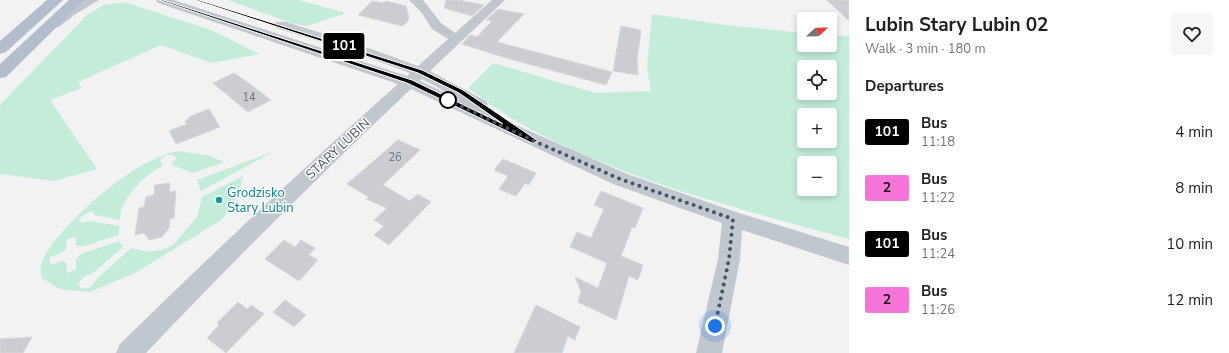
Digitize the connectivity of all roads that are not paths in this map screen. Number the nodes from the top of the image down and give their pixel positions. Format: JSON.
{"nodes":[{"id":1,"x":77,"y":0,"type":"edge"},
{"id":2,"x":93,"y":0,"type":"edge"},
{"id":3,"x":162,"y":0,"type":"edge"},
{"id":4,"x":198,"y":0,"type":"edge"},
{"id":5,"x":415,"y":0,"type":"edge"},
{"id":6,"x":499,"y":0,"type":"edge"},
{"id":7,"x":50,"y":3,"type":"edge"},
{"id":8,"x":223,"y":7,"type":"dead end"},
{"id":9,"x":258,"y":18,"type":"dead end"},
{"id":10,"x":48,"y":28,"type":"junction"},
{"id":11,"x":456,"y":38,"type":"junction"},
{"id":12,"x":0,"y":50,"type":"edge"},
{"id":13,"x":0,"y":73,"type":"edge"},
{"id":14,"x":415,"y":76,"type":"junction"},
{"id":15,"x":733,"y":219,"type":"junction"},
{"id":16,"x":849,"y":256,"type":"edge"},
{"id":17,"x":129,"y":353,"type":"edge"},
{"id":18,"x":709,"y":353,"type":"edge"}],
"edges":[{"from":1,"to":10,"type":"main road"},
{"from":2,"to":10,"type":"street"},
{"from":3,"to":14,"type":"street"},
{"from":4,"to":8,"type":"street"},
{"from":5,"to":11,"type":"street"},
{"from":6,"to":11,"type":"street","name":"STARY LUBIN"},
{"from":7,"to":12,"type":"main road"},
{"from":9,"to":14,"type":"street"},
{"from":10,"to":13,"type":"main road"},
{"from":11,"to":14,"type":"street","name":"STARY LUBIN"},
{"from":14,"to":15,"type":"street"},
{"from":14,"to":17,"type":"street","name":"STARY LUBIN"},
{"from":15,"to":16,"type":"street"},
{"from":15,"to":18,"type":"street"}]}
